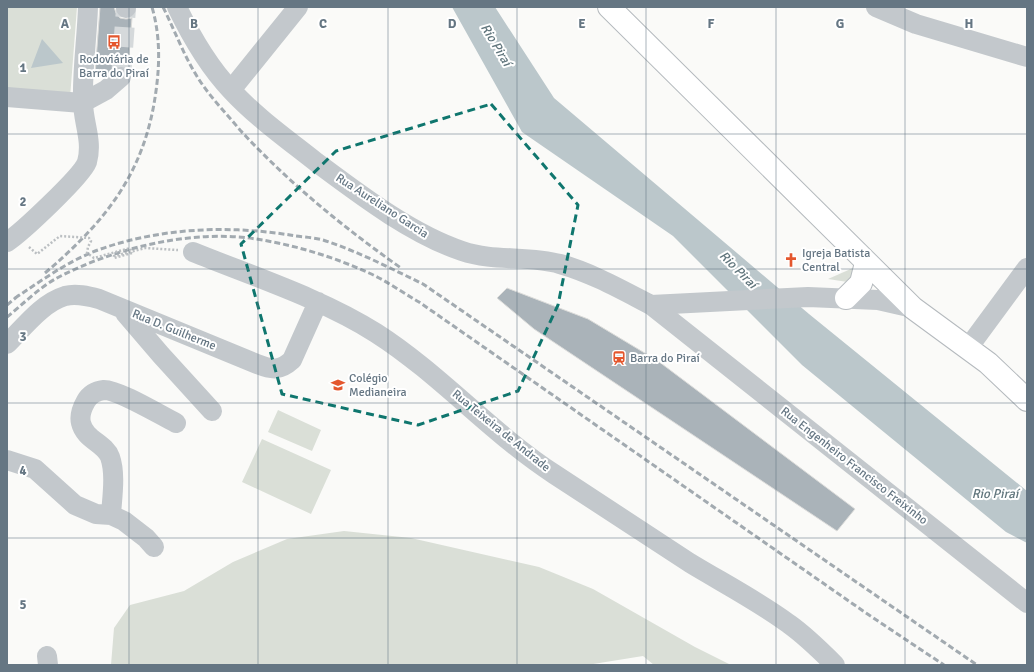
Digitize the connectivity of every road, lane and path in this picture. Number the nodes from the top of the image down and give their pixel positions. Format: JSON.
{"nodes":[{"id":1,"x":88,"y":7,"type":"edge"},
{"id":2,"x":176,"y":7,"type":"edge"},
{"id":3,"x":298,"y":7,"type":"edge"},
{"id":4,"x":609,"y":7,"type":"edge"},
{"id":5,"x":876,"y":7,"type":"edge"},
{"id":6,"x":1027,"y":57,"type":"edge"},
{"id":7,"x":121,"y":77,"type":"dead end"},
{"id":8,"x":231,"y":90,"type":"junction"},
{"id":9,"x":7,"y":97,"type":"edge"},
{"id":10,"x":82,"y":103,"type":"junction"},
{"id":11,"x":7,"y":242,"type":"edge"},
{"id":12,"x":29,"y":247,"type":"dead end"},
{"id":13,"x":193,"y":252,"type":"joint"},
{"id":14,"x":866,"y":263,"type":"junction"},
{"id":15,"x":1027,"y":268,"type":"edge"},
{"id":16,"x":846,"y":298,"type":"junction"},
{"id":17,"x":701,"y":301,"type":"junction"},
{"id":18,"x":318,"y":302,"type":"junction"},
{"id":19,"x":651,"y":305,"type":"junction"},
{"id":20,"x":913,"y":308,"type":"junction"},
{"id":21,"x":123,"y":310,"type":"junction"},
{"id":22,"x":682,"y":329,"type":"junction"},
{"id":23,"x":7,"y":344,"type":"edge"},
{"id":24,"x":968,"y":348,"type":"junction"},
{"id":25,"x":1027,"y":400,"type":"edge"},
{"id":26,"x":212,"y":411,"type":"dead end"},
{"id":27,"x":176,"y":423,"type":"dead end"},
{"id":28,"x":7,"y":460,"type":"edge"},
{"id":29,"x":111,"y":515,"type":"junction"},
{"id":30,"x":154,"y":547,"type":"dead end"},
{"id":31,"x":1027,"y":603,"type":"edge"},
{"id":32,"x":835,"y":665,"type":"edge"}],
"edges":[{"from":1,"to":10,"type":"street"},
{"from":2,"to":8,"type":"street","name":"Rua Aureliano Garcia"},
{"from":3,"to":8,"type":"street"},
{"from":4,"to":14,"type":"main road"},
{"from":5,"to":6,"type":"street"},
{"from":7,"to":10,"type":"street"},
{"from":8,"to":19,"type":"street","name":"Rua Aureliano Garcia"},
{"from":9,"to":10,"type":"street"},
{"from":10,"to":11,"type":"street"},
{"from":12,"to":13,"type":"path","bridge":true},
{"from":13,"to":18,"type":"street","name":"Rua Teixeira de Andrade"},
{"from":14,"to":16,"type":"main road"},
{"from":14,"to":20,"type":"main road"},
{"from":15,"to":24,"type":"street"},
{"from":16,"to":17,"type":"street"},
{"from":16,"to":20,"type":"street"},
{"from":17,"to":19,"type":"street"},
{"from":17,"to":22,"type":"street"},
{"from":18,"to":21,"type":"street","name":"Rua D. Guilherme"},
{"from":18,"to":32,"type":"street","name":"Rua Teixeira de Andrade"},
{"from":19,"to":22,"type":"street","name":"Rua Engenheiro Francisco Freixinho"},
{"from":20,"to":24,"type":"main road"},
{"from":21,"to":23,"type":"street","name":"Rua D. Guilherme"},
{"from":21,"to":26,"type":"street"},
{"from":22,"to":31,"type":"street","name":"Rua Engenheiro Francisco Freixinho"},
{"from":24,"to":25,"type":"main road"},
{"from":27,"to":29,"type":"street"},
{"from":28,"to":29,"type":"street"},
{"from":29,"to":30,"type":"street"}]}
